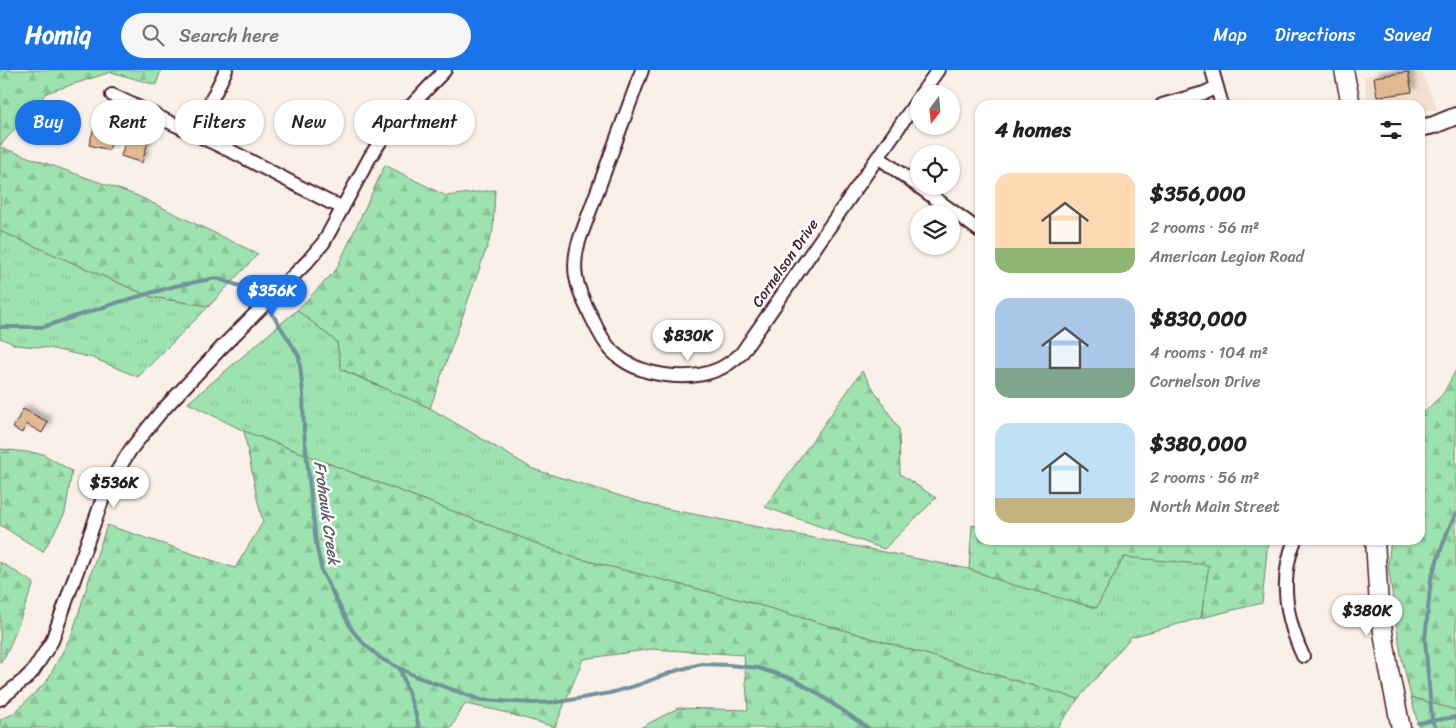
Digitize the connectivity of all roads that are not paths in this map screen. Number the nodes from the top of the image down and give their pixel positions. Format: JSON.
{"nodes":[{"id":1,"x":226,"y":70,"type":"edge"},
{"id":2,"x":444,"y":70,"type":"edge"},
{"id":3,"x":642,"y":70,"type":"edge"},
{"id":4,"x":938,"y":70,"type":"edge"},
{"id":5,"x":1212,"y":70,"type":"edge"},
{"id":6,"x":1344,"y":70,"type":"edge"},
{"id":7,"x":928,"y":85,"type":"edge"},
{"id":8,"x":1217,"y":87,"type":"junction"},
{"id":9,"x":112,"y":95,"type":"dead end"},
{"id":10,"x":212,"y":100,"type":"edge"},
{"id":11,"x":1180,"y":100,"type":"edge"},
{"id":12,"x":1221,"y":100,"type":"edge"},
{"id":13,"x":1350,"y":100,"type":"edge"},
{"id":14,"x":910,"y":111,"type":"edge"},
{"id":15,"x":1456,"y":116,"type":"edge"},
{"id":16,"x":175,"y":124,"type":"edge"},
{"id":17,"x":1425,"y":127,"type":"edge"},
{"id":18,"x":218,"y":145,"type":"edge"},
{"id":19,"x":878,"y":157,"type":"junction"},
{"id":20,"x":343,"y":207,"type":"junction"},
{"id":21,"x":975,"y":227,"type":"edge"},
{"id":22,"x":1293,"y":545,"type":"edge"},
{"id":23,"x":1375,"y":545,"type":"edge"},
{"id":24,"x":1303,"y":656,"type":"dead end"},
{"id":25,"x":0,"y":699,"type":"edge"},
{"id":26,"x":1401,"y":728,"type":"edge"}],
"edges":[{"from":1,"to":10,"type":"street"},
{"from":2,"to":20,"type":"street"},
{"from":3,"to":19,"type":"street","name":"Cornelson Drive"},
{"from":4,"to":7,"type":"street"},
{"from":5,"to":8,"type":"street"},
{"from":6,"to":13,"type":"main road"},
{"from":8,"to":11,"type":"street"},
{"from":8,"to":12,"type":"street"},
{"from":9,"to":16,"type":"street"},
{"from":14,"to":19,"type":"street","name":"Cornelson Drive"},
{"from":15,"to":17,"type":"street"},
{"from":18,"to":20,"type":"street"},
{"from":19,"to":21,"type":"street"},
{"from":20,"to":25,"type":"street"},
{"from":22,"to":24,"type":"street"},
{"from":23,"to":26,"type":"main road"}]}
